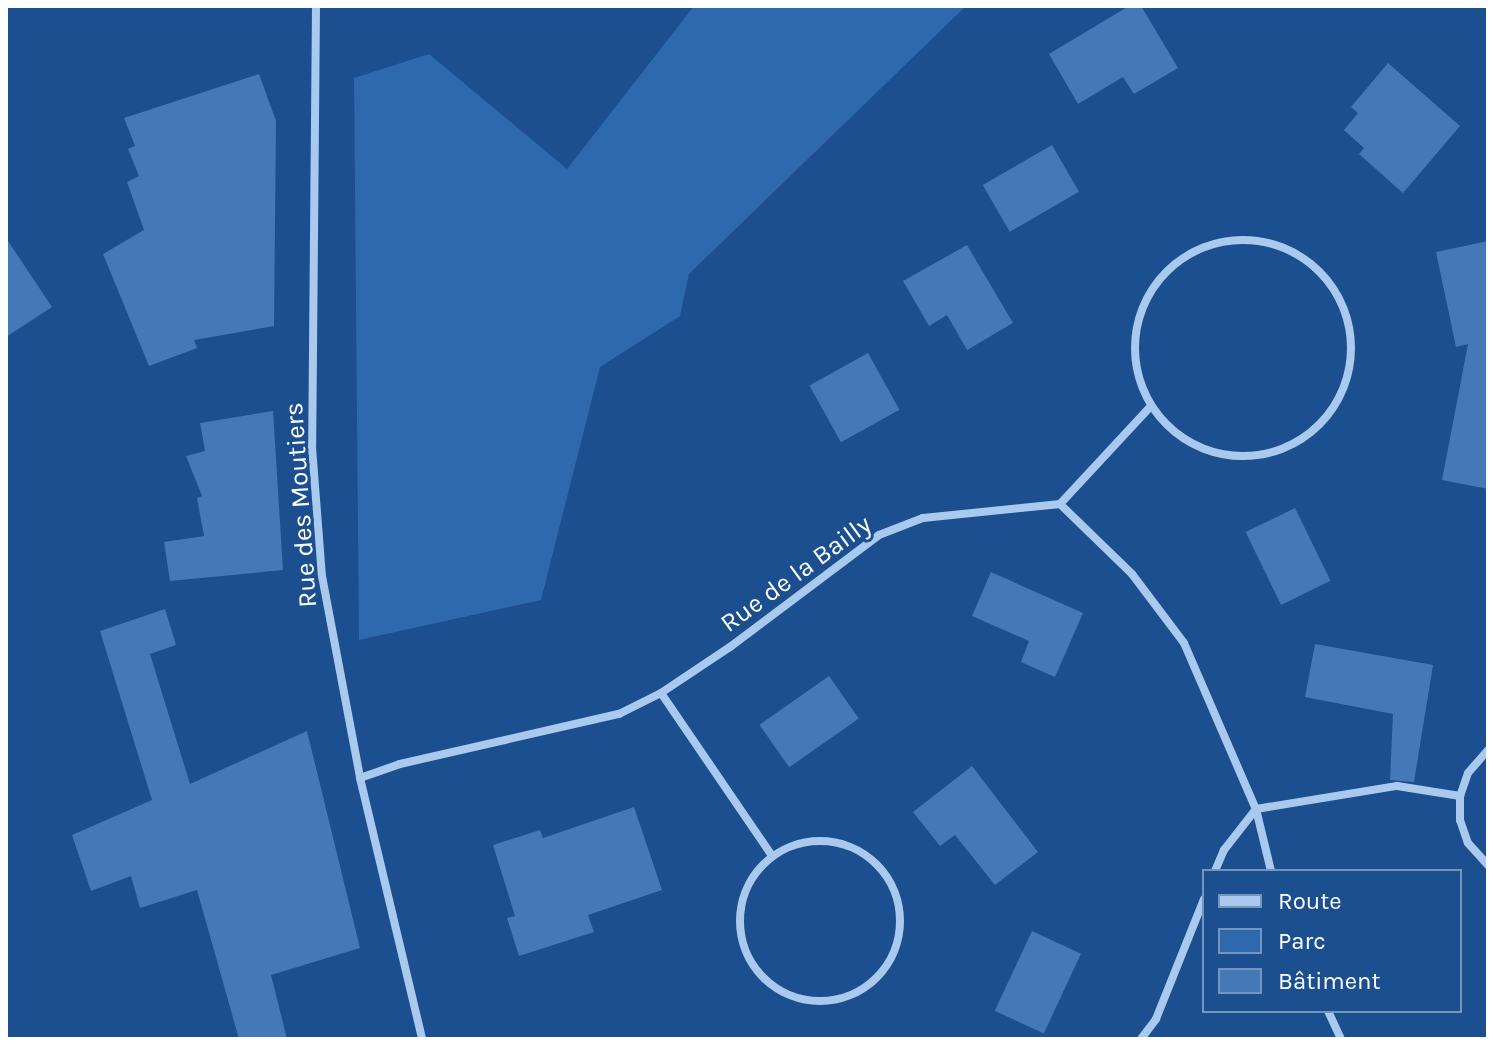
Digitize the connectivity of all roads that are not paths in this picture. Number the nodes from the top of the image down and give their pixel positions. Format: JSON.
{"nodes":[{"id":1,"x":316,"y":6,"type":"edge"},
{"id":2,"x":1151,"y":406,"type":"junction"},
{"id":3,"x":1060,"y":504,"type":"junction"},
{"id":4,"x":661,"y":693,"type":"junction"},
{"id":5,"x":1488,"y":750,"type":"edge"},
{"id":6,"x":360,"y":778,"type":"junction"},
{"id":7,"x":1460,"y":796,"type":"junction"},
{"id":8,"x":1256,"y":809,"type":"junction"},
{"id":9,"x":772,"y":856,"type":"junction"},
{"id":10,"x":1488,"y":865,"type":"edge"},
{"id":11,"x":1216,"y":869,"type":"edge"},
{"id":12,"x":1271,"y":869,"type":"edge"},
{"id":13,"x":1202,"y":904,"type":"edge"},
{"id":14,"x":1329,"y":1013,"type":"edge"},
{"id":15,"x":422,"y":1039,"type":"edge"},
{"id":16,"x":1141,"y":1039,"type":"edge"},
{"id":17,"x":1341,"y":1039,"type":"edge"}],
"edges":[{"from":1,"to":6,"type":"street","name":"Rue des Moutiers"},
{"from":2,"to":2,"type":"street"},
{"from":2,"to":3,"type":"street"},
{"from":3,"to":4,"type":"street","name":"Rue de la Bailly"},
{"from":3,"to":8,"type":"street"},
{"from":4,"to":6,"type":"street","name":"Rue de la Bailly"},
{"from":4,"to":9,"type":"street"},
{"from":5,"to":7,"type":"street"},
{"from":6,"to":15,"type":"street","name":"Rue des Moutiers"},
{"from":7,"to":8,"type":"street"},
{"from":7,"to":10,"type":"street"},
{"from":8,"to":11,"type":"street"},
{"from":8,"to":12,"type":"street"},
{"from":9,"to":9,"type":"street"},
{"from":13,"to":16,"type":"street"},
{"from":14,"to":17,"type":"street"}]}
